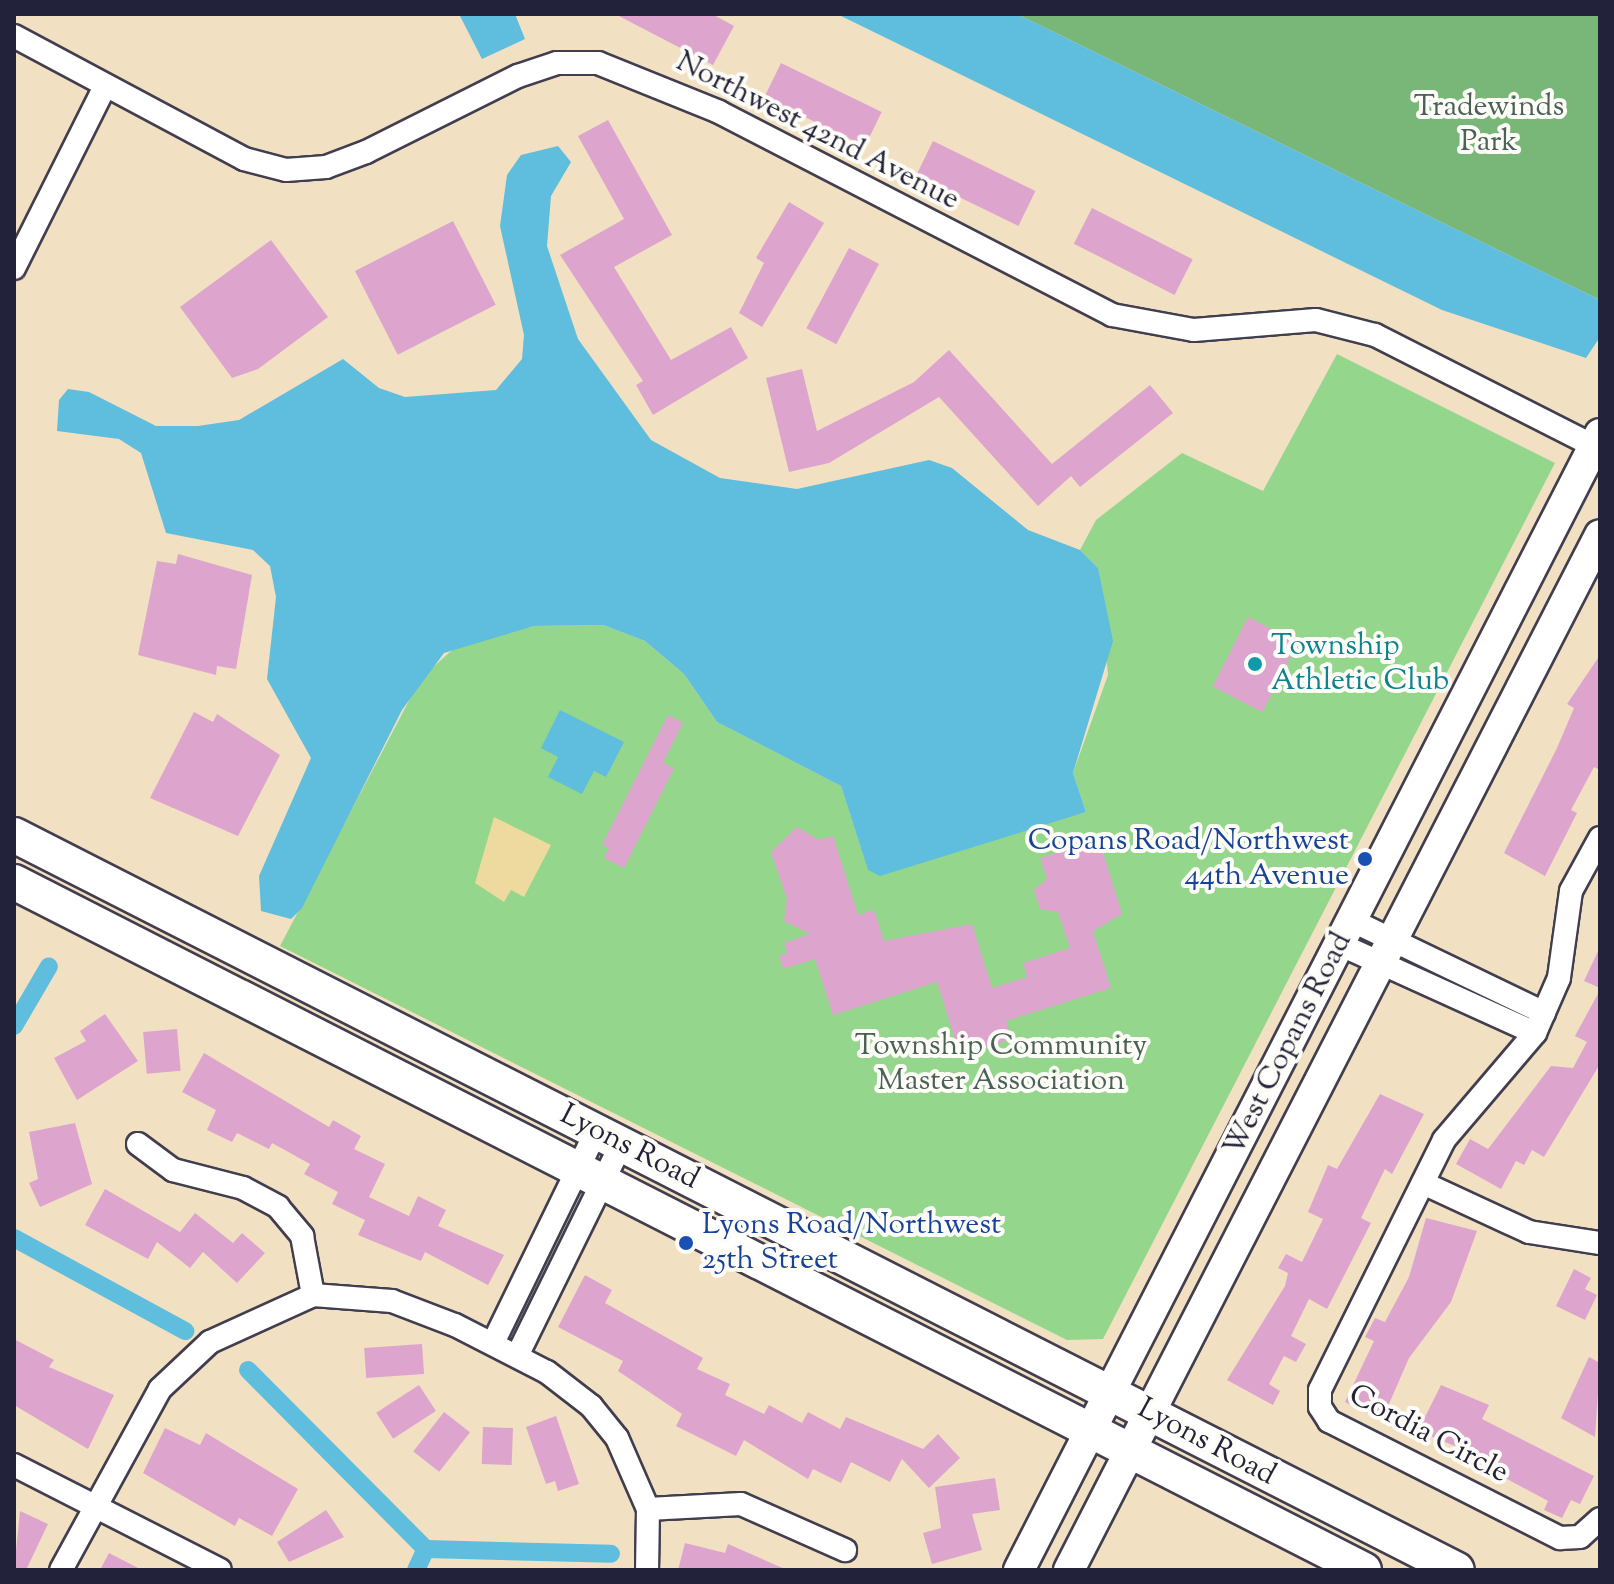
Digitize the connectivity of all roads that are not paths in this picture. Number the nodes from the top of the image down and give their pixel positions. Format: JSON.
{"nodes":[{"id":1,"x":14,"y":36,"type":"edge"},
{"id":2,"x":105,"y":86,"type":"junction"},
{"id":3,"x":14,"y":268,"type":"edge"},
{"id":4,"x":1598,"y":443,"type":"edge"},
{"id":5,"x":1600,"y":535,"type":"edge"},
{"id":6,"x":14,"y":835,"type":"edge"},
{"id":7,"x":1599,"y":842,"type":"edge"},
{"id":8,"x":14,"y":882,"type":"edge"},
{"id":9,"x":1347,"y":933,"type":"junction"},
{"id":10,"x":1391,"y":950,"type":"junction"},
{"id":11,"x":1539,"y":1023,"type":"junction"},
{"id":12,"x":609,"y":1138,"type":"junction"},
{"id":13,"x":138,"y":1144,"type":"dead end"},
{"id":14,"x":590,"y":1176,"type":"junction"},
{"id":15,"x":1423,"y":1183,"type":"junction"},
{"id":16,"x":1600,"y":1243,"type":"edge"},
{"id":17,"x":313,"y":1295,"type":"junction"},
{"id":18,"x":493,"y":1343,"type":"junction"},
{"id":19,"x":518,"y":1354,"type":"junction"},
{"id":20,"x":1109,"y":1390,"type":"junction"},
{"id":21,"x":1149,"y":1415,"type":"junction"},
{"id":22,"x":1088,"y":1431,"type":"junction"},
{"id":23,"x":1130,"y":1451,"type":"junction"},
{"id":24,"x":14,"y":1465,"type":"edge"},
{"id":25,"x":95,"y":1504,"type":"junction"},
{"id":26,"x":648,"y":1509,"type":"junction"},
{"id":27,"x":1600,"y":1519,"type":"edge"},
{"id":28,"x":845,"y":1550,"type":"dead end"},
{"id":29,"x":61,"y":1570,"type":"edge"},
{"id":30,"x":220,"y":1570,"type":"edge"},
{"id":31,"x":647,"y":1570,"type":"edge"},
{"id":32,"x":1019,"y":1570,"type":"edge"},
{"id":33,"x":1069,"y":1570,"type":"edge"},
{"id":34,"x":1364,"y":1570,"type":"edge"},
{"id":35,"x":1457,"y":1570,"type":"edge"}],
"edges":[{"from":1,"to":2,"type":"street","name":"Northwest 42nd Avenue"},
{"from":2,"to":3,"type":"street"},
{"from":2,"to":4,"type":"street","name":"Northwest 42nd Avenue"},
{"from":4,"to":9,"type":"main road","name":"West Copans Road"},
{"from":5,"to":10,"type":"main road","name":"West Copans Road"},
{"from":6,"to":12,"type":"main road","name":"Lyons Road"},
{"from":7,"to":11,"type":"street","name":"Cordia Circle"},
{"from":8,"to":14,"type":"main road","name":"Lyons Road"},
{"from":9,"to":10,"type":"street"},
{"from":9,"to":20,"type":"main road","name":"West Copans Road"},
{"from":10,"to":11,"type":"street"},
{"from":10,"to":21,"type":"main road","name":"West Copans Road"},
{"from":11,"to":15,"type":"street","name":"Cordia Circle"},
{"from":12,"to":14,"type":"street"},
{"from":12,"to":20,"type":"main road","name":"Lyons Road"},
{"from":13,"to":17,"type":"street"},
{"from":14,"to":18,"type":"street"},
{"from":14,"to":19,"type":"street"},
{"from":14,"to":22,"type":"main road","name":"Lyons Road"},
{"from":15,"to":16,"type":"street"},
{"from":15,"to":27,"type":"street","name":"Cordia Circle"},
{"from":17,"to":18,"type":"street"},
{"from":17,"to":25,"type":"street"},
{"from":18,"to":19,"type":"street"},
{"from":19,"to":26,"type":"street"},
{"from":20,"to":21,"type":"main road","name":"Lyons Road"},
{"from":20,"to":22,"type":"main road","name":"West Copans Road"},
{"from":21,"to":23,"type":"main road","name":"West Copans Road"},
{"from":21,"to":35,"type":"main road","name":"Lyons Road"},
{"from":22,"to":23,"type":"main road","name":"Lyons Road"},
{"from":22,"to":32,"type":"main road","name":"West Copans Road"},
{"from":23,"to":33,"type":"main road","name":"West Copans Road"},
{"from":23,"to":34,"type":"main road","name":"Lyons Road"},
{"from":24,"to":25,"type":"street"},
{"from":25,"to":29,"type":"street"},
{"from":25,"to":30,"type":"street"},
{"from":26,"to":28,"type":"street"},
{"from":26,"to":31,"type":"street"}]}
